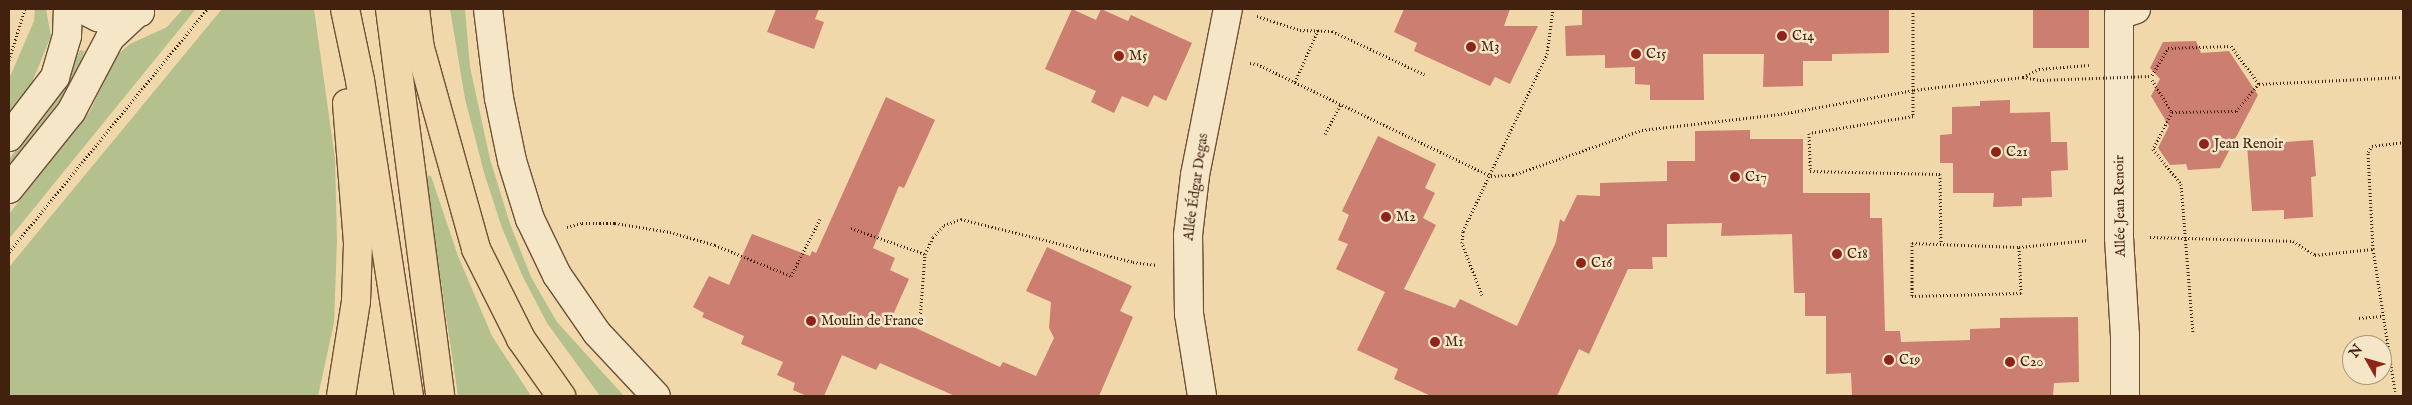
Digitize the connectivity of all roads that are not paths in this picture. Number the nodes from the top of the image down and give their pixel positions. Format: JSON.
{"nodes":[{"id":1,"x":68,"y":9,"type":"edge"},
{"id":2,"x":82,"y":9,"type":"edge"},
{"id":3,"x":340,"y":9,"type":"edge"},
{"id":4,"x":345,"y":9,"type":"edge"},
{"id":5,"x":390,"y":9,"type":"edge"},
{"id":6,"x":415,"y":9,"type":"edge"},
{"id":7,"x":488,"y":9,"type":"edge"},
{"id":8,"x":1238,"y":11,"type":"edge"},
{"id":9,"x":140,"y":12,"type":"edge"},
{"id":10,"x":2128,"y":12,"type":"edge"},
{"id":11,"x":9,"y":137,"type":"edge"},
{"id":12,"x":9,"y":189,"type":"edge"},
{"id":13,"x":341,"y":396,"type":"edge"},
{"id":14,"x":409,"y":396,"type":"edge"},
{"id":15,"x":440,"y":396,"type":"edge"},
{"id":16,"x":561,"y":396,"type":"edge"},
{"id":17,"x":656,"y":396,"type":"edge"},
{"id":18,"x":1202,"y":396,"type":"edge"},
{"id":19,"x":2125,"y":396,"type":"edge"}],
"edges":[{"from":1,"to":11,"type":"street"},
{"from":2,"to":9,"type":"street"},
{"from":3,"to":13,"type":"highway"},
{"from":4,"to":14,"type":"highway"},
{"from":5,"to":15,"type":"highway"},
{"from":6,"to":16,"type":"highway"},
{"from":7,"to":17,"type":"street"},
{"from":8,"to":18,"type":"street","name":"Allée Édgar Degas"},
{"from":9,"to":12,"type":"street"},
{"from":10,"to":19,"type":"street","name":"Allée Jean Renoir"}]}
